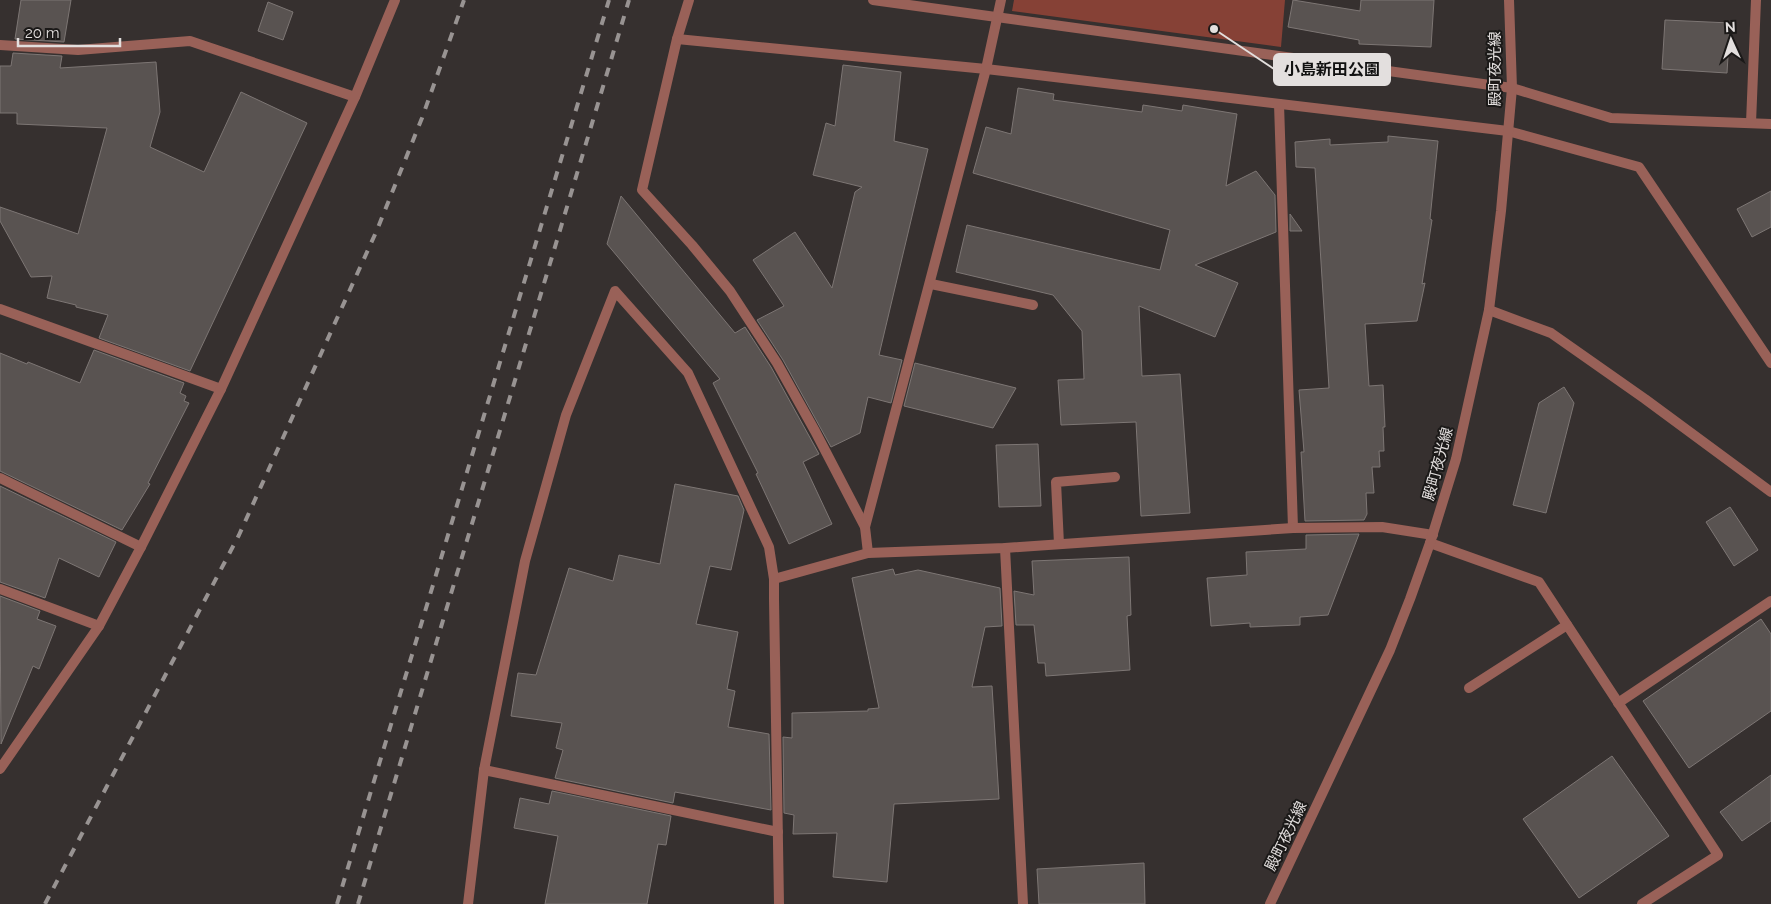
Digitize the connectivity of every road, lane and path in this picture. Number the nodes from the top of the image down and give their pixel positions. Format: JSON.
{"nodes":[{"id":1,"x":395,"y":0,"type":"edge"},
{"id":2,"x":689,"y":0,"type":"edge"},
{"id":3,"x":873,"y":0,"type":"edge"},
{"id":4,"x":1001,"y":0,"type":"edge"},
{"id":5,"x":1509,"y":0,"type":"edge"},
{"id":6,"x":1756,"y":0,"type":"edge"},
{"id":7,"x":998,"y":18,"type":"junction"},
{"id":8,"x":677,"y":40,"type":"junction"},
{"id":9,"x":0,"y":45,"type":"edge"},
{"id":10,"x":986,"y":69,"type":"junction"},
{"id":11,"x":1512,"y":88,"type":"junction"},
{"id":12,"x":355,"y":97,"type":"junction"},
{"id":13,"x":1279,"y":104,"type":"junction"},
{"id":14,"x":1751,"y":123,"type":"junction"},
{"id":15,"x":1771,"y":124,"type":"edge"},
{"id":16,"x":1508,"y":132,"type":"junction"},
{"id":17,"x":931,"y":284,"type":"junction"},
{"id":18,"x":1033,"y":305,"type":"dead end"},
{"id":19,"x":0,"y":309,"type":"edge"},
{"id":20,"x":1489,"y":310,"type":"junction"},
{"id":21,"x":1771,"y":363,"type":"edge"},
{"id":22,"x":221,"y":389,"type":"junction"},
{"id":23,"x":1115,"y":477,"type":"dead end"},
{"id":24,"x":0,"y":478,"type":"edge"},
{"id":25,"x":1771,"y":492,"type":"edge"},
{"id":26,"x":865,"y":527,"type":"junction"},
{"id":27,"x":1293,"y":528,"type":"junction"},
{"id":28,"x":1431,"y":539,"type":"junction"},
{"id":29,"x":1059,"y":544,"type":"junction"},
{"id":30,"x":141,"y":547,"type":"junction"},
{"id":31,"x":1005,"y":548,"type":"junction"},
{"id":32,"x":868,"y":553,"type":"junction"},
{"id":33,"x":774,"y":579,"type":"junction"},
{"id":34,"x":0,"y":589,"type":"edge"},
{"id":35,"x":1771,"y":601,"type":"edge"},
{"id":36,"x":1567,"y":624,"type":"junction"},
{"id":37,"x":99,"y":626,"type":"junction"},
{"id":38,"x":1469,"y":688,"type":"dead end"},
{"id":39,"x":1618,"y":703,"type":"junction"},
{"id":40,"x":0,"y":769,"type":"edge"},
{"id":41,"x":484,"y":770,"type":"junction"},
{"id":42,"x":778,"y":832,"type":"junction"},
{"id":43,"x":468,"y":904,"type":"edge"},
{"id":44,"x":779,"y":904,"type":"edge"},
{"id":45,"x":1023,"y":904,"type":"edge"},
{"id":46,"x":1270,"y":904,"type":"edge"},
{"id":47,"x":1642,"y":904,"type":"edge"}],
"edges":[{"from":1,"to":12,"type":"street"},
{"from":2,"to":8,"type":"street"},
{"from":3,"to":7,"type":"street"},
{"from":4,"to":7,"type":"street"},
{"from":5,"to":11,"type":"street","name":"殿町夜光線"},
{"from":6,"to":14,"type":"street"},
{"from":7,"to":10,"type":"street"},
{"from":7,"to":11,"type":"street"},
{"from":8,"to":10,"type":"street"},
{"from":8,"to":26,"type":"street"},
{"from":9,"to":12,"type":"street"},
{"from":10,"to":13,"type":"street"},
{"from":10,"to":17,"type":"street"},
{"from":11,"to":14,"type":"street"},
{"from":11,"to":16,"type":"street","name":"殿町夜光線"},
{"from":12,"to":22,"type":"street"},
{"from":13,"to":16,"type":"street"},
{"from":13,"to":27,"type":"street"},
{"from":14,"to":15,"type":"street"},
{"from":16,"to":20,"type":"street","name":"殿町夜光線"},
{"from":16,"to":21,"type":"street"},
{"from":17,"to":18,"type":"street"},
{"from":17,"to":26,"type":"street"},
{"from":19,"to":22,"type":"street"},
{"from":20,"to":25,"type":"street"},
{"from":20,"to":28,"type":"street","name":"殿町夜光線"},
{"from":22,"to":30,"type":"street"},
{"from":23,"to":29,"type":"street"},
{"from":24,"to":30,"type":"street"},
{"from":26,"to":32,"type":"street"},
{"from":27,"to":28,"type":"street"},
{"from":27,"to":29,"type":"street"},
{"from":28,"to":36,"type":"street"},
{"from":28,"to":46,"type":"street","name":"殿町夜光線"},
{"from":29,"to":31,"type":"street"},
{"from":30,"to":37,"type":"street"},
{"from":31,"to":32,"type":"street"},
{"from":31,"to":45,"type":"street"},
{"from":32,"to":33,"type":"street"},
{"from":33,"to":41,"type":"street"},
{"from":33,"to":42,"type":"street"},
{"from":34,"to":37,"type":"street"},
{"from":35,"to":39,"type":"street"},
{"from":36,"to":38,"type":"street"},
{"from":36,"to":39,"type":"street"},
{"from":37,"to":40,"type":"street"},
{"from":39,"to":47,"type":"street"},
{"from":41,"to":42,"type":"street"},
{"from":41,"to":43,"type":"street"},
{"from":42,"to":44,"type":"street"}]}
